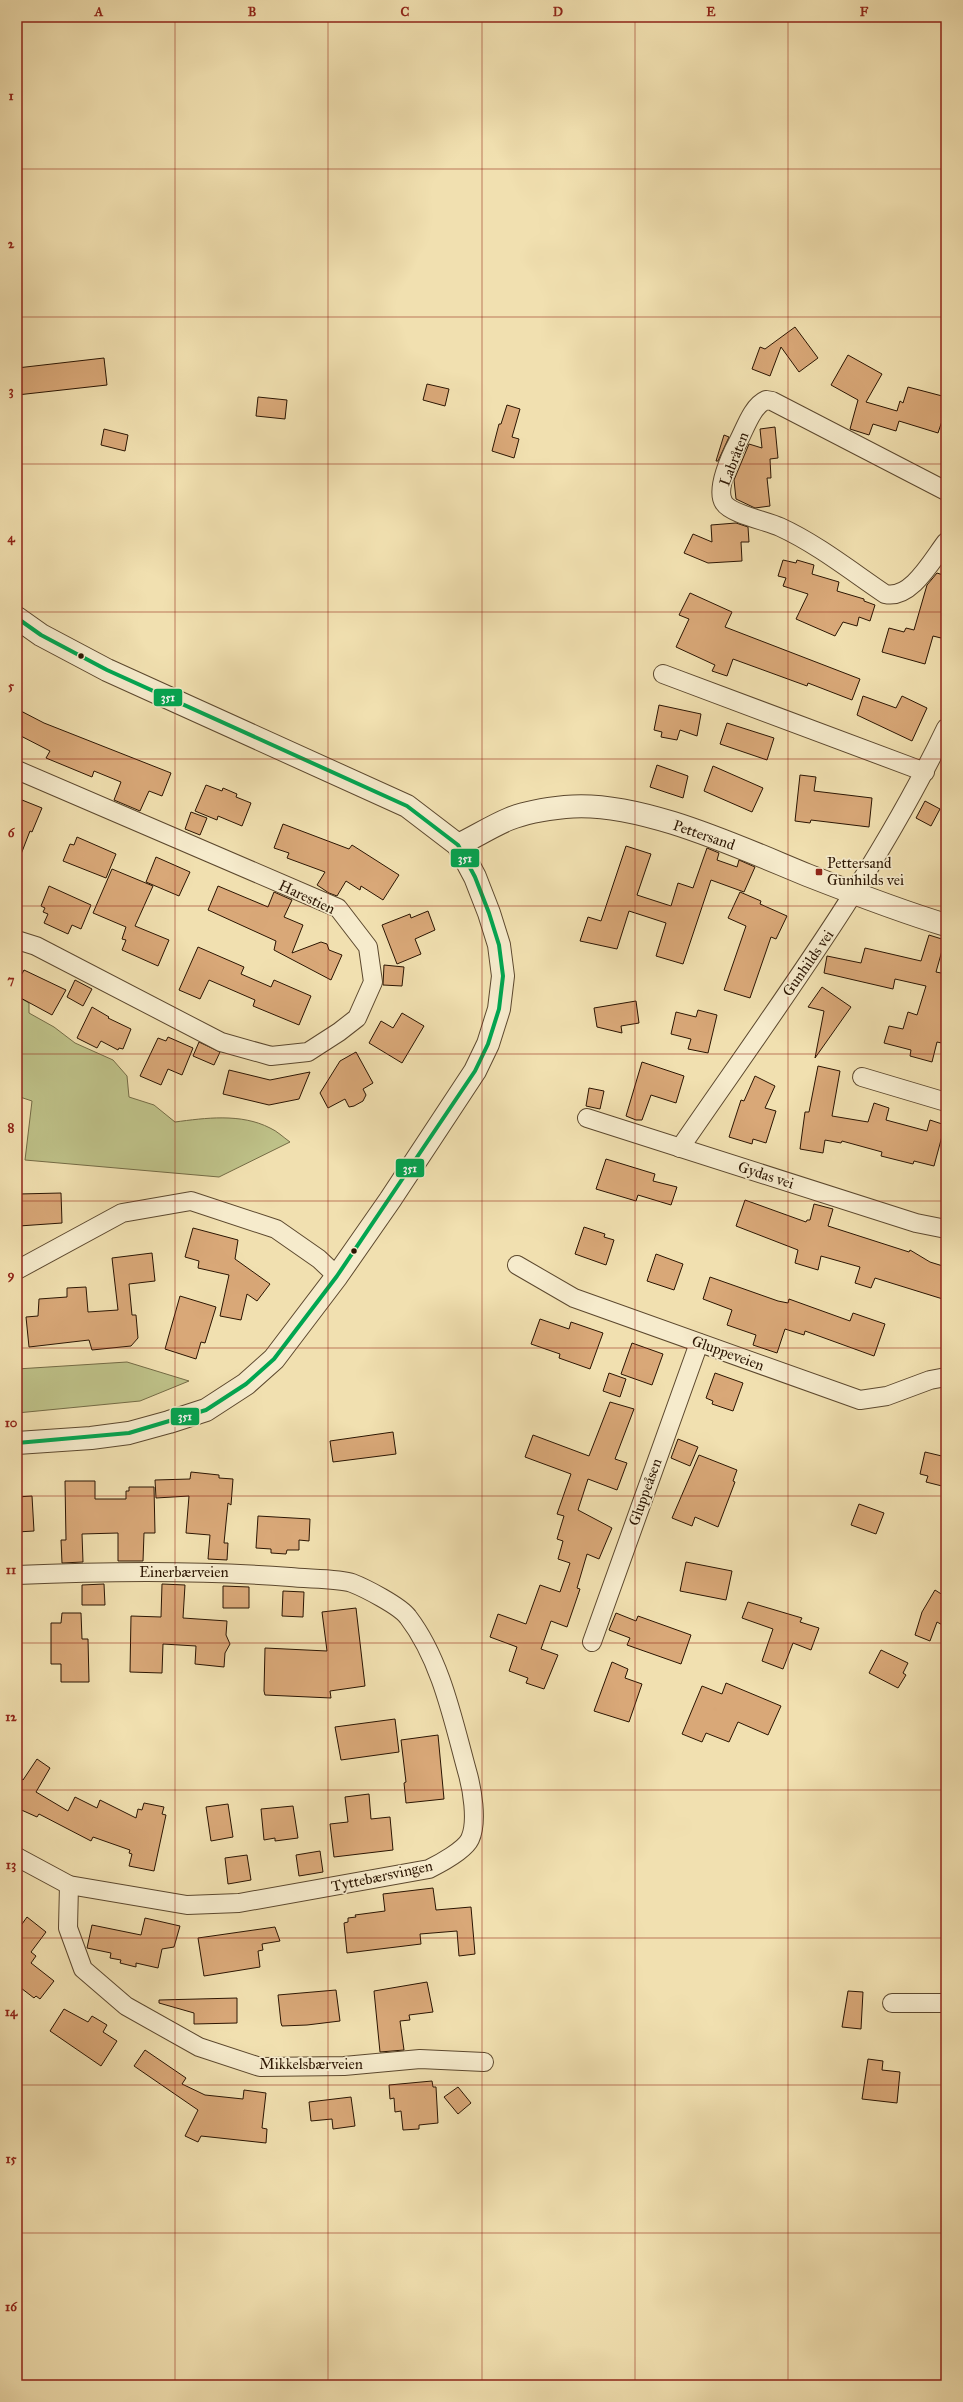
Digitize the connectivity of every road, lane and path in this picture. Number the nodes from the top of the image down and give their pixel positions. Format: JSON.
{"nodes":[{"id":1,"x":946,"y":491,"type":"edge"},
{"id":2,"x":946,"y":542,"type":"edge"},
{"id":3,"x":17,"y":618,"type":"edge"},
{"id":4,"x":662,"y":674,"type":"dead end"},
{"id":5,"x":946,"y":728,"type":"edge"},
{"id":6,"x":17,"y":770,"type":"edge"},
{"id":7,"x":925,"y":772,"type":"junction"},
{"id":8,"x":458,"y":846,"type":"junction"},
{"id":9,"x":855,"y":894,"type":"junction"},
{"id":10,"x":946,"y":925,"type":"edge"},
{"id":11,"x":17,"y":940,"type":"edge"},
{"id":12,"x":862,"y":1076,"type":"dead end"},
{"id":13,"x":946,"y":1102,"type":"edge"},
{"id":14,"x":587,"y":1118,"type":"dead end"},
{"id":15,"x":680,"y":1148,"type":"junction"},
{"id":16,"x":946,"y":1229,"type":"edge"},
{"id":17,"x":517,"y":1265,"type":"dead end"},
{"id":18,"x":17,"y":1270,"type":"edge"},
{"id":19,"x":336,"y":1276,"type":"junction"},
{"id":20,"x":699,"y":1343,"type":"junction"},
{"id":21,"x":946,"y":1377,"type":"edge"},
{"id":22,"x":17,"y":1443,"type":"edge"},
{"id":23,"x":17,"y":1575,"type":"edge"},
{"id":24,"x":351,"y":1582,"type":"joint"},
{"id":25,"x":592,"y":1642,"type":"dead end"},
{"id":26,"x":17,"y":1857,"type":"edge"},
{"id":27,"x":69,"y":1886,"type":"junction"},
{"id":28,"x":892,"y":2003,"type":"dead end"},
{"id":29,"x":946,"y":2003,"type":"edge"},
{"id":30,"x":484,"y":2062,"type":"dead end"}],
"edges":[{"from":1,"to":2,"type":"street","name":"Labråten"},
{"from":3,"to":8,"type":"street"},
{"from":4,"to":7,"type":"street"},
{"from":5,"to":7,"type":"street","name":"Gunhilds vei"},
{"from":6,"to":11,"type":"street","name":"Harestien"},
{"from":7,"to":9,"type":"street","name":"Gunhilds vei"},
{"from":8,"to":9,"type":"street","name":"Pettersand"},
{"from":8,"to":19,"type":"street"},
{"from":9,"to":10,"type":"street","name":"Pettersand"},
{"from":9,"to":15,"type":"street","name":"Gunhilds vei"},
{"from":12,"to":13,"type":"street"},
{"from":14,"to":15,"type":"street","name":"Gydas vei"},
{"from":15,"to":16,"type":"street","name":"Gydas vei"},
{"from":17,"to":20,"type":"street","name":"Gluppeveien"},
{"from":18,"to":19,"type":"street"},
{"from":19,"to":22,"type":"street"},
{"from":20,"to":21,"type":"street","name":"Gluppeveien"},
{"from":20,"to":25,"type":"street","name":"Gluppeåsen"},
{"from":23,"to":24,"type":"street","name":"Einerbærveien"},
{"from":24,"to":27,"type":"street","name":"Tyttebærsvingen"},
{"from":26,"to":27,"type":"street","name":"Tyttebærsvingen"},
{"from":27,"to":30,"type":"street","name":"Mikkelsbærveien"},
{"from":28,"to":29,"type":"street"}]}
